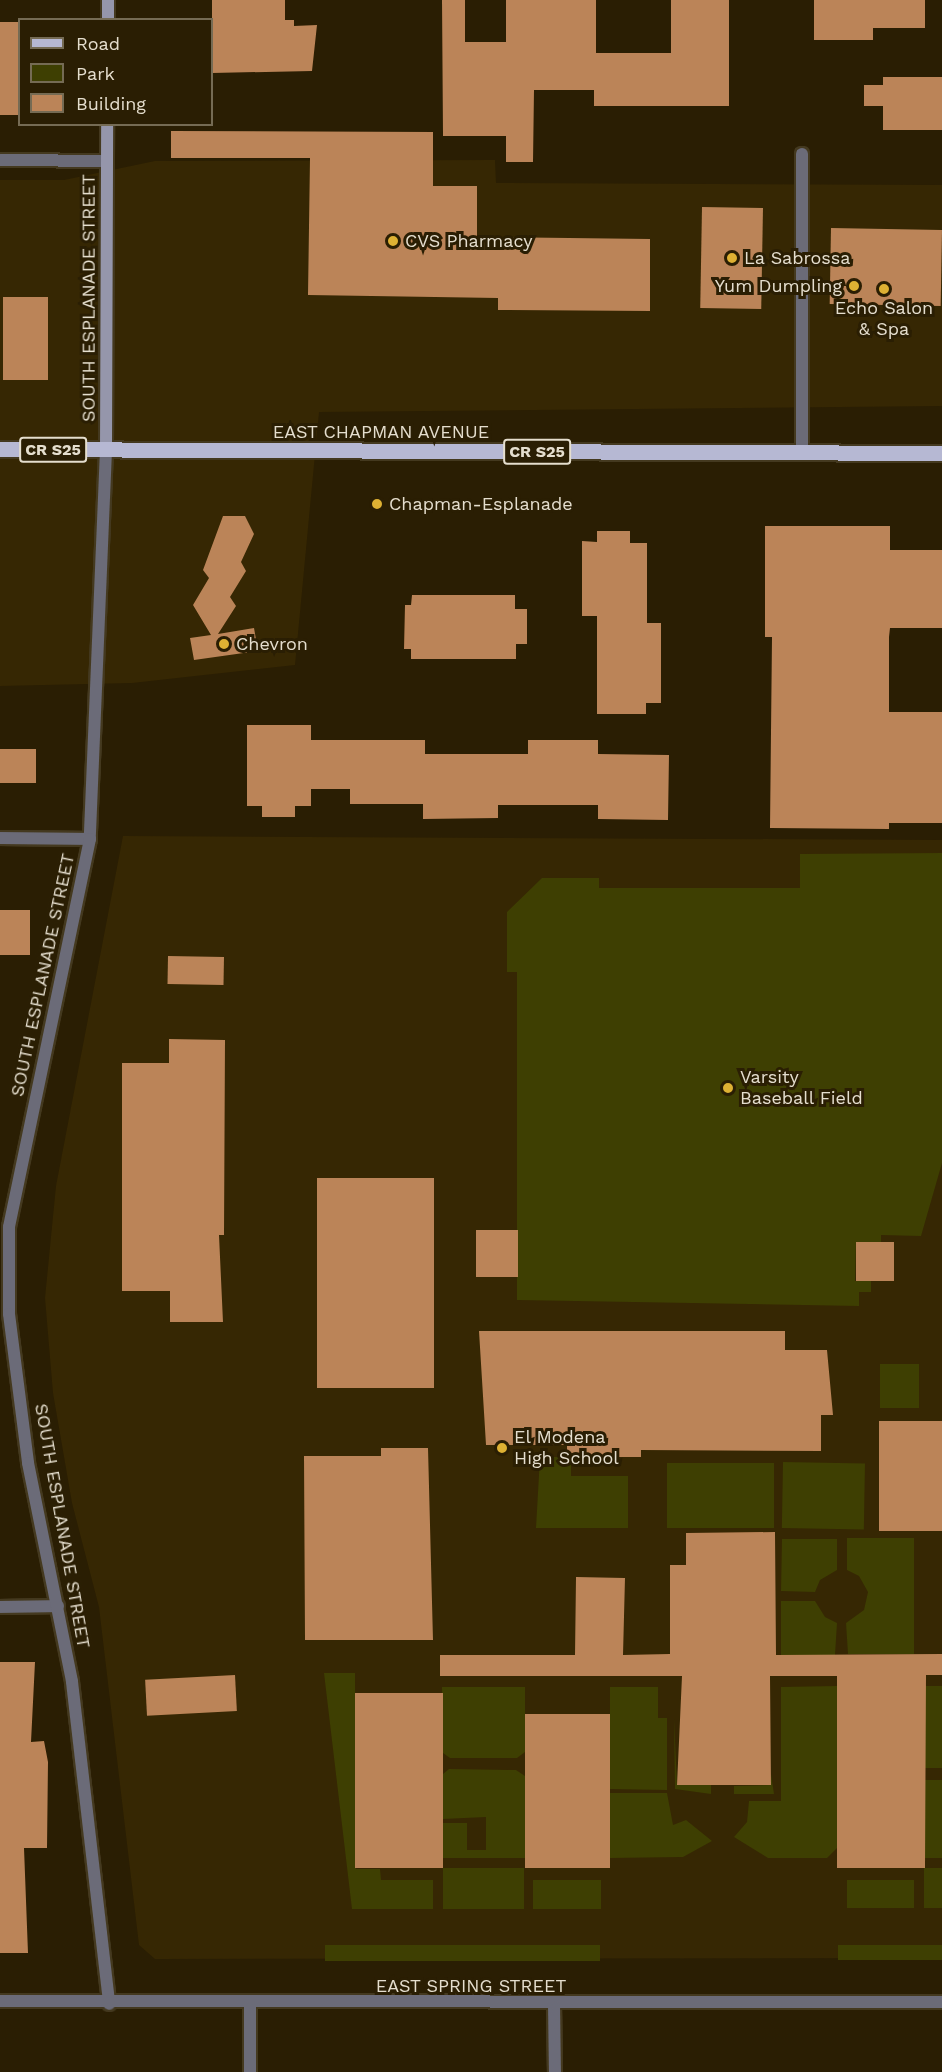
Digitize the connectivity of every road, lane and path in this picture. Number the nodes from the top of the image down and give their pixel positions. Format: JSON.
{"nodes":[{"id":1,"x":108,"y":0,"type":"edge"},
{"id":2,"x":108,"y":18,"type":"edge"},
{"id":3,"x":107,"y":126,"type":"edge"},
{"id":4,"x":802,"y":154,"type":"dead end"},
{"id":5,"x":0,"y":160,"type":"edge"},
{"id":6,"x":107,"y":161,"type":"junction"},
{"id":7,"x":0,"y":449,"type":"edge"},
{"id":8,"x":106,"y":450,"type":"junction"},
{"id":9,"x":802,"y":453,"type":"junction"},
{"id":10,"x":942,"y":453,"type":"edge"},
{"id":11,"x":0,"y":838,"type":"edge"},
{"id":12,"x":90,"y":839,"type":"junction"},
{"id":13,"x":5,"y":1227,"type":"edge"},
{"id":14,"x":0,"y":1606,"type":"edge"},
{"id":15,"x":58,"y":1606,"type":"junction"},
{"id":16,"x":0,"y":2001,"type":"edge"},
{"id":17,"x":942,"y":2002,"type":"edge"},
{"id":18,"x":109,"y":2004,"type":"junction"},
{"id":19,"x":554,"y":2004,"type":"junction"},
{"id":20,"x":250,"y":2006,"type":"junction"},
{"id":21,"x":250,"y":2072,"type":"edge"},
{"id":22,"x":555,"y":2072,"type":"edge"}],
"edges":[{"from":1,"to":2,"type":"main road"},
{"from":3,"to":6,"type":"main road","name":"SOUTH ESPLANADE STREET"},
{"from":4,"to":9,"type":"street"},
{"from":5,"to":6,"type":"street"},
{"from":6,"to":8,"type":"main road","name":"SOUTH ESPLANADE STREET"},
{"from":7,"to":8,"type":"main road","name":"EAST CHAPMAN AVENUE","number":"CR S25"},
{"from":8,"to":9,"type":"main road","name":"EAST CHAPMAN AVENUE","number":"CR S25"},
{"from":8,"to":12,"type":"street","name":"SOUTH ESPLANADE STREET"},
{"from":9,"to":10,"type":"main road","name":"EAST CHAPMAN AVENUE","number":"CR S25"},
{"from":11,"to":12,"type":"street"},
{"from":12,"to":13,"type":"street","name":"SOUTH ESPLANADE STREET"},
{"from":13,"to":15,"type":"street","name":"SOUTH ESPLANADE STREET"},
{"from":14,"to":15,"type":"street"},
{"from":15,"to":18,"type":"street","name":"SOUTH ESPLANADE STREET"},
{"from":16,"to":18,"type":"street","name":"EAST SPRING STREET"},
{"from":17,"to":19,"type":"street","name":"EAST SPRING STREET"},
{"from":18,"to":20,"type":"street","name":"EAST SPRING STREET"},
{"from":19,"to":20,"type":"street","name":"EAST SPRING STREET"},
{"from":19,"to":22,"type":"street"},
{"from":20,"to":21,"type":"street"}]}
